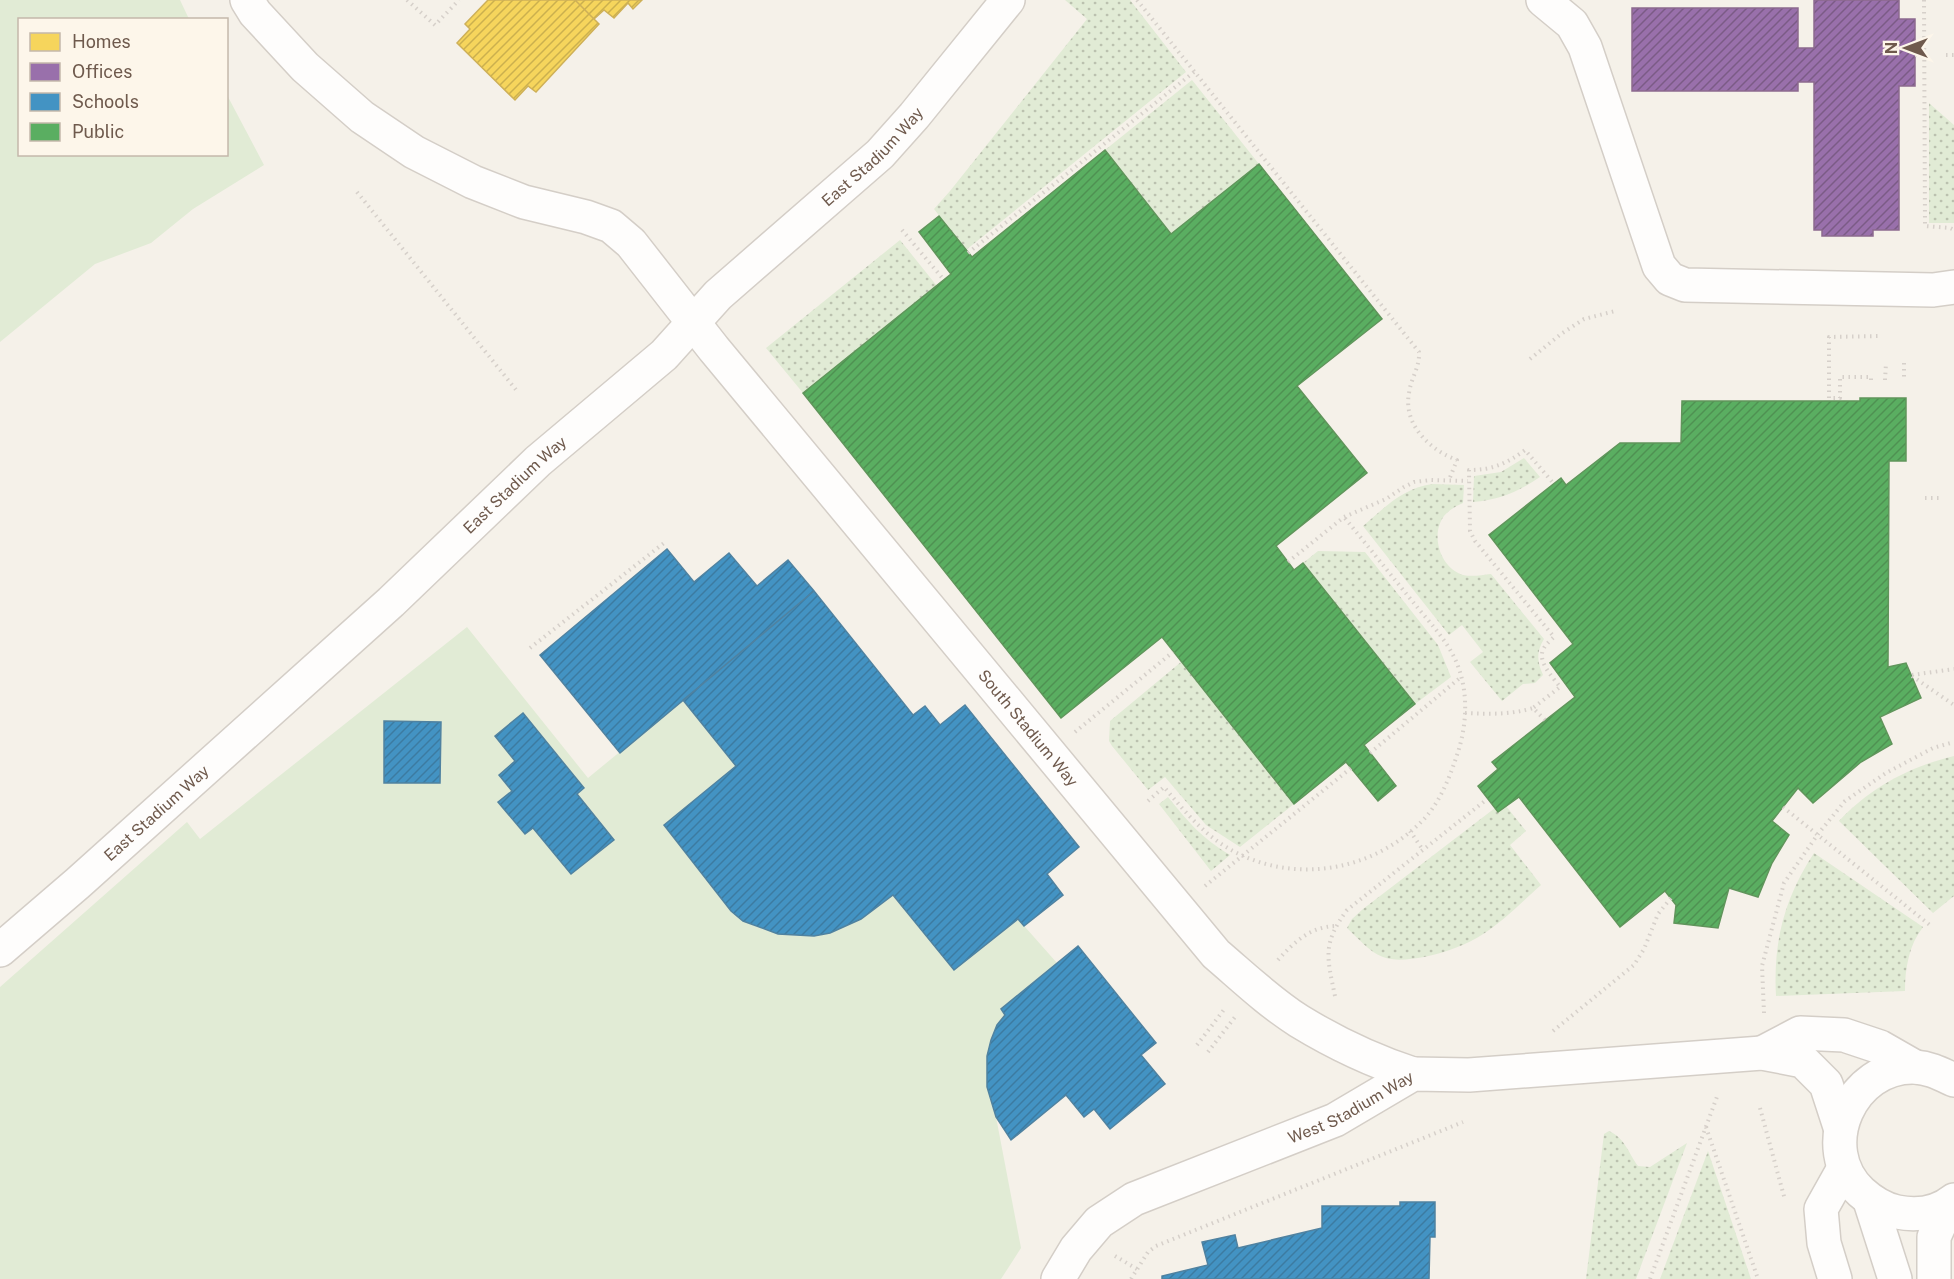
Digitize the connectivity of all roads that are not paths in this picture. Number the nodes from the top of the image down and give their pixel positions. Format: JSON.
{"nodes":[{"id":1,"x":247,"y":0,"type":"edge"},
{"id":2,"x":1008,"y":0,"type":"edge"},
{"id":3,"x":1543,"y":0,"type":"edge"},
{"id":4,"x":1954,"y":287,"type":"edge"},
{"id":5,"x":692,"y":322,"type":"junction"},
{"id":6,"x":0,"y":950,"type":"edge"},
{"id":7,"x":1762,"y":1053,"type":"junction"},
{"id":8,"x":1915,"y":1067,"type":"junction"},
{"id":9,"x":1413,"y":1074,"type":"junction"},
{"id":10,"x":1954,"y":1080,"type":"edge"},
{"id":11,"x":1840,"y":1127,"type":"junction"},
{"id":12,"x":1844,"y":1168,"type":"junction"},
{"id":13,"x":1870,"y":1201,"type":"junction"},
{"id":14,"x":1952,"y":1202,"type":"edge"},
{"id":15,"x":1058,"y":1279,"type":"edge"},
{"id":16,"x":1835,"y":1279,"type":"edge"},
{"id":17,"x":1895,"y":1279,"type":"edge"},
{"id":18,"x":1934,"y":1279,"type":"edge"}],
"edges":[{"from":1,"to":5,"type":"street","name":"South Stadium Way"},
{"from":2,"to":5,"type":"street","name":"East Stadium Way"},
{"from":3,"to":4,"type":"street"},
{"from":5,"to":6,"type":"street","name":"East Stadium Way"},
{"from":5,"to":9,"type":"street","name":"South Stadium Way"},
{"from":7,"to":8,"type":"street","name":"West Stadium Way"},
{"from":7,"to":9,"type":"street","name":"West Stadium Way"},
{"from":7,"to":11,"type":"street","name":"West Stadium Way"},
{"from":8,"to":10,"type":"street"},
{"from":8,"to":11,"type":"street"},
{"from":9,"to":15,"type":"street","name":"West Stadium Way"},
{"from":11,"to":12,"type":"street"},
{"from":12,"to":13,"type":"street"},
{"from":12,"to":16,"type":"street"},
{"from":13,"to":14,"type":"street"},
{"from":13,"to":17,"type":"street"},
{"from":14,"to":18,"type":"street"}]}
